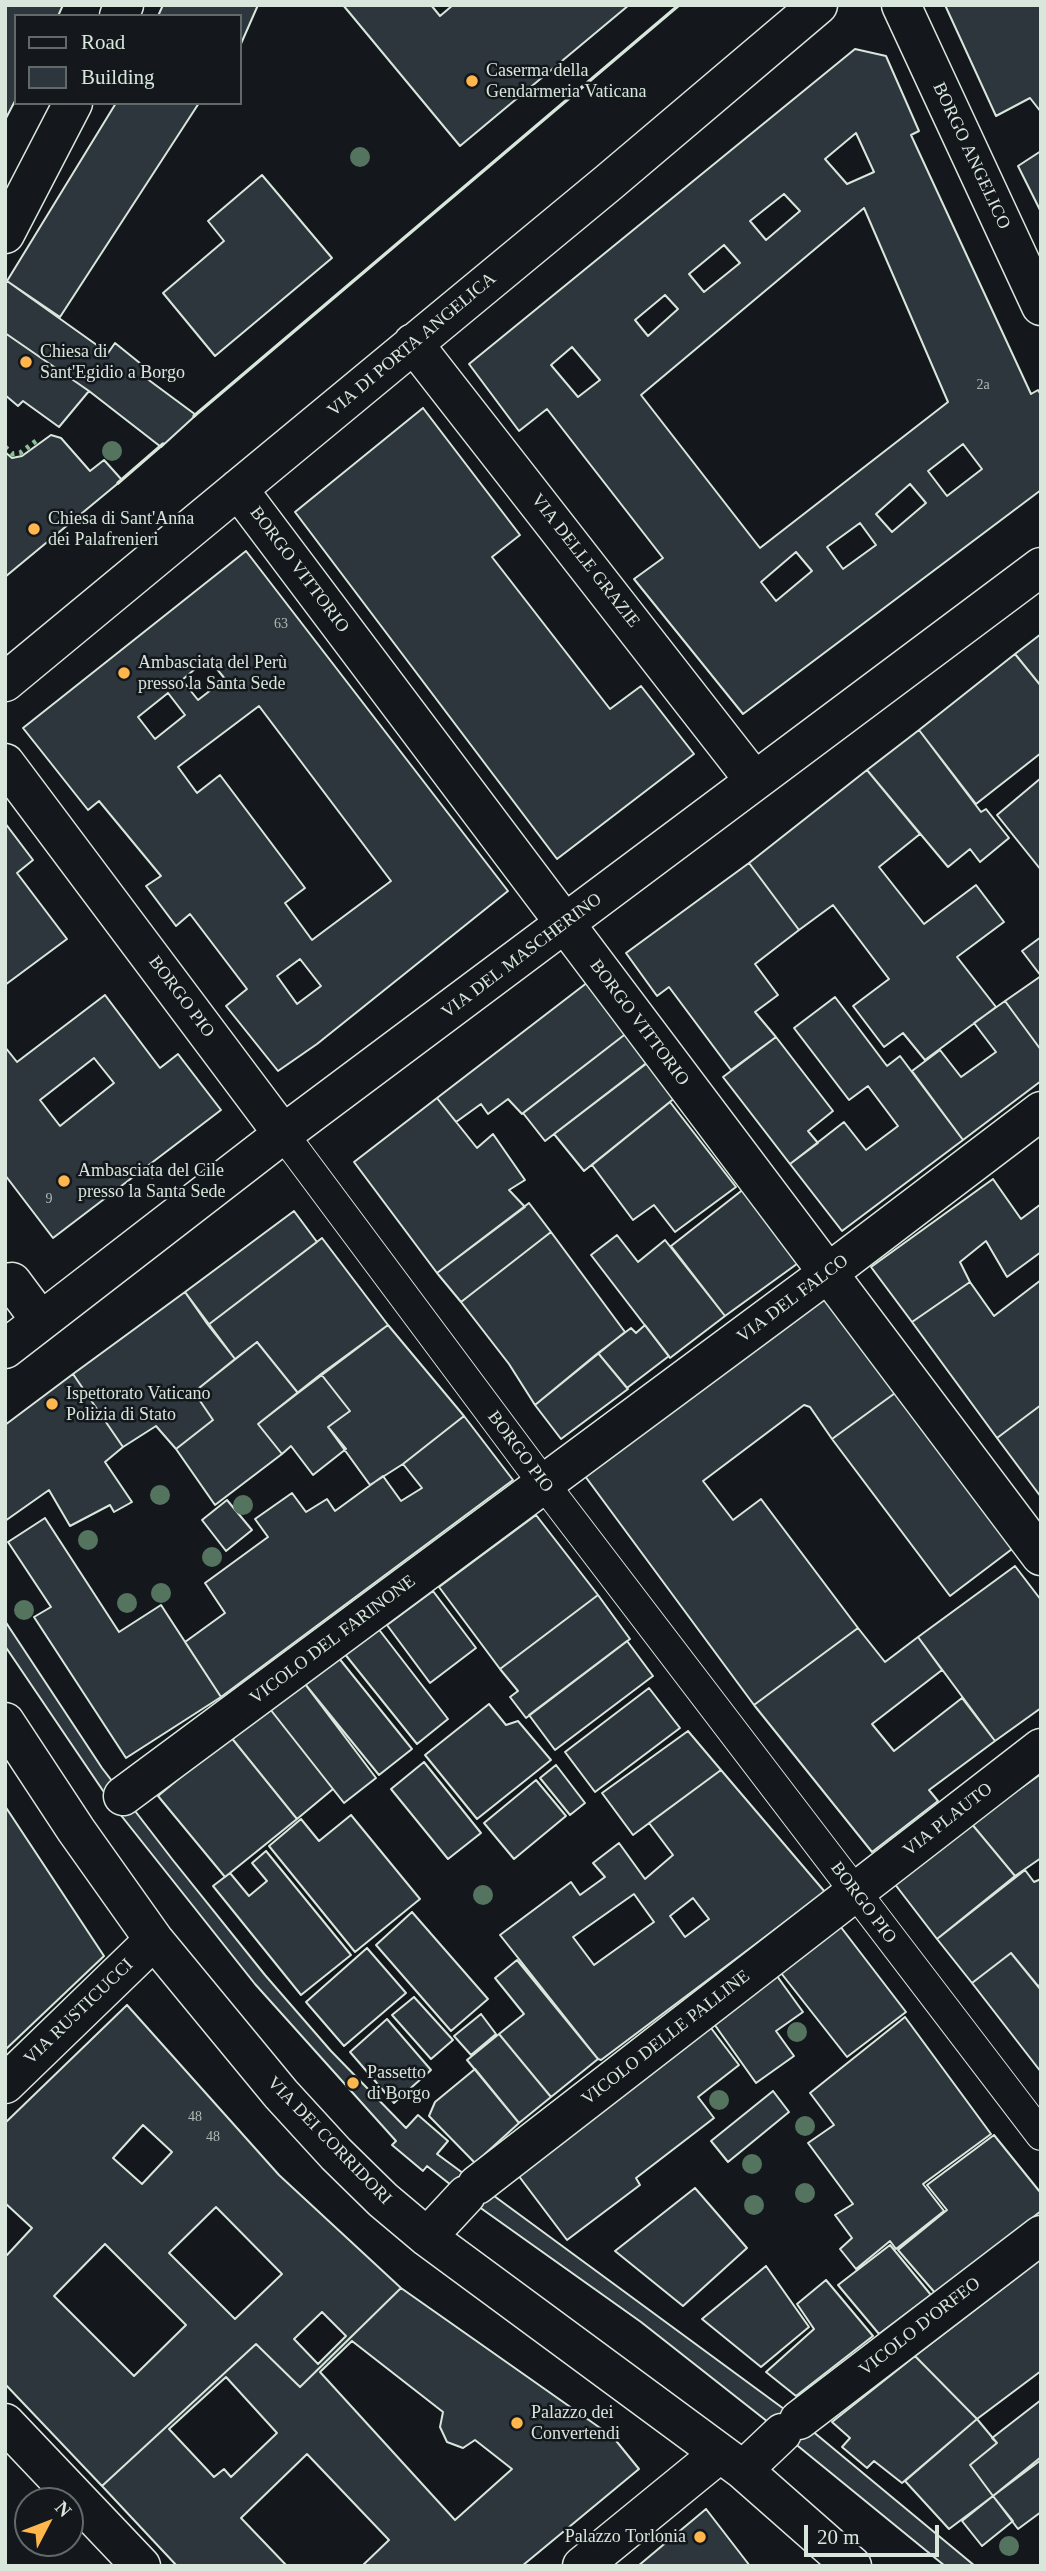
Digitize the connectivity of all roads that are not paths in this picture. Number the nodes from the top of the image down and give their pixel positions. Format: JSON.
{"nodes":[{"id":1,"x":818,"y":5,"type":"edge"},
{"id":2,"x":901,"y":5,"type":"edge"},
{"id":3,"x":72,"y":105,"type":"edge"},
{"id":4,"x":5,"y":234,"type":"edge"},
{"id":5,"x":1041,"y":306,"type":"edge"},
{"id":6,"x":414,"y":343,"type":"junction"},
{"id":7,"x":238,"y":489,"type":"junction"},
{"id":8,"x":1041,"y":567,"type":"edge"},
{"id":9,"x":5,"y":682,"type":"edge"},
{"id":10,"x":5,"y":763,"type":"edge"},
{"id":11,"x":754,"y":780,"type":"junction"},
{"id":12,"x":564,"y":924,"type":"junction"},
{"id":13,"x":1041,"y":1111,"type":"edge"},
{"id":14,"x":283,"y":1135,"type":"junction"},
{"id":15,"x":828,"y":1273,"type":"junction"},
{"id":16,"x":9,"y":1276,"type":"edge"},
{"id":17,"x":41,"y":1321,"type":"junction"},
{"id":18,"x":5,"y":1349,"type":"edge"},
{"id":19,"x":544,"y":1484,"type":"junction"},
{"id":20,"x":1041,"y":1556,"type":"edge"},
{"id":21,"x":5,"y":1722,"type":"edge"},
{"id":22,"x":1041,"y":1748,"type":"edge"},
{"id":23,"x":76,"y":1830,"type":"junction"},
{"id":24,"x":855,"y":1892,"type":"junction"},
{"id":25,"x":153,"y":1940,"type":"junction"},
{"id":26,"x":5,"y":2084,"type":"edge"},
{"id":27,"x":1041,"y":2135,"type":"edge"},
{"id":28,"x":1041,"y":2235,"type":"edge"},
{"id":29,"x":427,"y":2237,"type":"junction"},
{"id":30,"x":5,"y":2423,"type":"edge"},
{"id":31,"x":731,"y":2462,"type":"junction"},
{"id":32,"x":141,"y":2566,"type":"edge"},
{"id":33,"x":582,"y":2566,"type":"edge"},
{"id":34,"x":852,"y":2566,"type":"edge"}],
"edges":[{"from":1,"to":6,"type":"street","name":"VIA DI PORTA ANGELICA"},
{"from":2,"to":5,"type":"street","name":"BORGO ANGELICO"},
{"from":3,"to":4,"type":"street"},
{"from":6,"to":7,"type":"street","name":"VIA DI PORTA ANGELICA"},
{"from":6,"to":11,"type":"street","name":"VIA DELLE GRAZIE"},
{"from":7,"to":9,"type":"street","name":"VIA DI PORTA ANGELICA"},
{"from":7,"to":12,"type":"street","name":"BORGO VITTORIO"},
{"from":8,"to":11,"type":"street","name":"VIA DEL MASCHERINO"},
{"from":10,"to":14,"type":"street","name":"BORGO PIO"},
{"from":11,"to":12,"type":"street","name":"VIA DEL MASCHERINO"},
{"from":12,"to":14,"type":"street","name":"VIA DEL MASCHERINO"},
{"from":12,"to":15,"type":"street","name":"BORGO VITTORIO"},
{"from":13,"to":15,"type":"street","name":"VIA DEL FALCO"},
{"from":14,"to":17,"type":"street","name":"VIA DEL MASCHERINO"},
{"from":14,"to":19,"type":"street","name":"BORGO PIO"},
{"from":15,"to":19,"type":"street","name":"VIA DEL FALCO"},
{"from":15,"to":20,"type":"street","name":"BORGO VITTORIO"},
{"from":16,"to":17,"type":"street"},
{"from":17,"to":18,"type":"street","name":"VIA DEL MASCHERINO"},
{"from":19,"to":23,"type":"street","name":"VICOLO DEL FARINONE"},
{"from":19,"to":24,"type":"street","name":"BORGO PIO"},
{"from":21,"to":23,"type":"street","name":"VIA DEI CORRIDORI"},
{"from":22,"to":24,"type":"street","name":"VIA PLAUTO"},
{"from":23,"to":25,"type":"street","name":"VIA DEI CORRIDORI"},
{"from":24,"to":27,"type":"street","name":"BORGO PIO"},
{"from":24,"to":29,"type":"street","name":"VICOLO DELLE PALLINE"},
{"from":25,"to":26,"type":"street","name":"VIA RUSTICUCCI"},
{"from":25,"to":29,"type":"street","name":"VIA DEI CORRIDORI"},
{"from":28,"to":31,"type":"street","name":"VICOLO D'ORFEO"},
{"from":29,"to":31,"type":"street","name":"VIA DEI CORRIDORI"},
{"from":30,"to":32,"type":"street"},
{"from":31,"to":33,"type":"street","name":"VICOLO D'ORFEO"},
{"from":31,"to":34,"type":"street","name":"VIA DEI CORRIDORI"}]}
